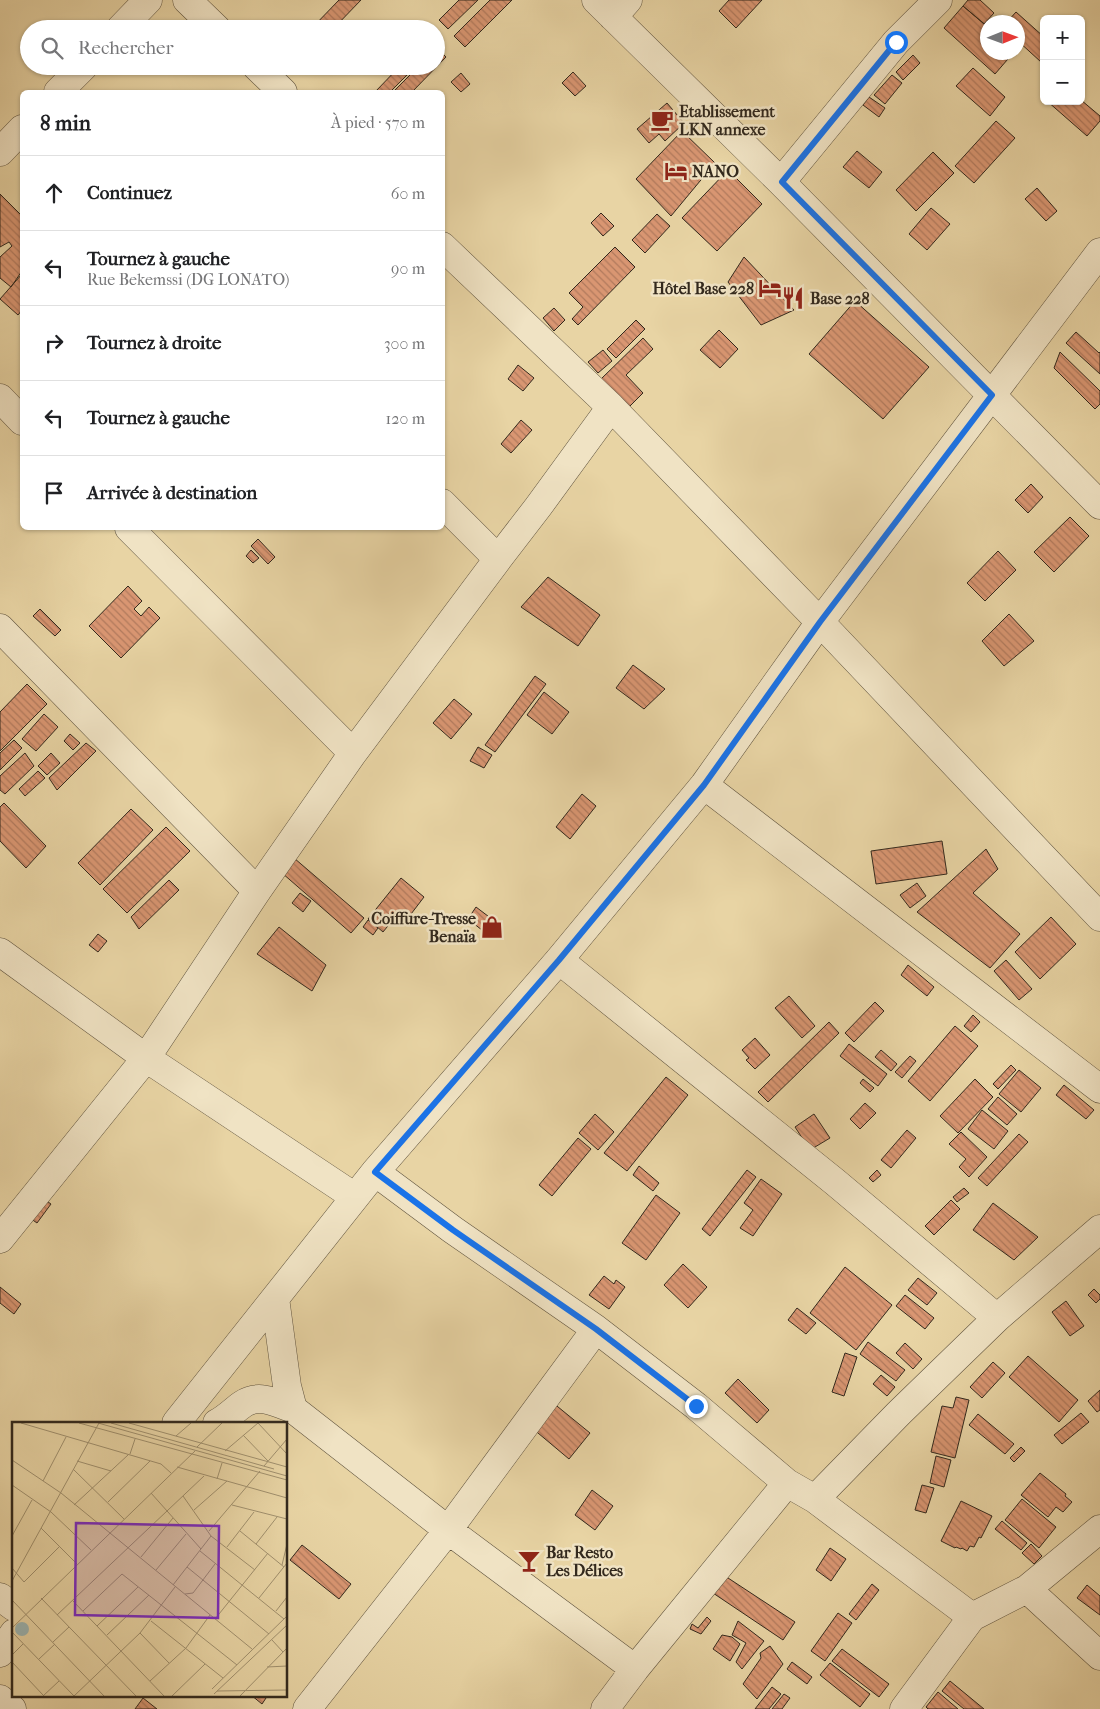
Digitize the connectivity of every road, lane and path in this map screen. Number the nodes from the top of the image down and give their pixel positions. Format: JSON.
{"nodes":[{"id":1,"x":148,"y":0,"type":"edge"},
{"id":2,"x":187,"y":0,"type":"edge"},
{"id":3,"x":938,"y":0,"type":"edge"},
{"id":4,"x":612,"y":6,"type":"edge"},
{"id":5,"x":129,"y":20,"type":"edge"},
{"id":6,"x":208,"y":20,"type":"edge"},
{"id":7,"x":75,"y":75,"type":"edge"},
{"id":8,"x":265,"y":75,"type":"edge"},
{"id":9,"x":60,"y":90,"type":"edge"},
{"id":10,"x":281,"y":90,"type":"edge"},
{"id":11,"x":20,"y":131,"type":"edge"},
{"id":12,"x":0,"y":152,"type":"edge"},
{"id":13,"x":782,"y":182,"type":"junction"},
{"id":14,"x":445,"y":249,"type":"edge"},
{"id":15,"x":1100,"y":252,"type":"edge"},
{"id":16,"x":992,"y":395,"type":"junction"},
{"id":17,"x":0,"y":398,"type":"edge"},
{"id":18,"x":611,"y":407,"type":"junction"},
{"id":19,"x":20,"y":419,"type":"edge"},
{"id":20,"x":1100,"y":504,"type":"edge"},
{"id":21,"x":445,"y":506,"type":"edge"},
{"id":22,"x":131,"y":530,"type":"edge"},
{"id":23,"x":498,"y":559,"type":"junction"},
{"id":24,"x":820,"y":622,"type":"junction"},
{"id":25,"x":0,"y":628,"type":"edge"},
{"id":26,"x":353,"y":754,"type":"junction"},
{"id":27,"x":704,"y":785,"type":"junction"},
{"id":28,"x":257,"y":891,"type":"junction"},
{"id":29,"x":1100,"y":917,"type":"edge"},
{"id":30,"x":0,"y":952,"type":"edge"},
{"id":31,"x":559,"y":960,"type":"junction"},
{"id":32,"x":146,"y":1058,"type":"junction"},
{"id":33,"x":1100,"y":1089,"type":"edge"},
{"id":34,"x":375,"y":1172,"type":"junction"},
{"id":35,"x":355,"y":1197,"type":"junction"},
{"id":36,"x":1100,"y":1228,"type":"edge"},
{"id":37,"x":0,"y":1238,"type":"edge"},
{"id":38,"x":275,"y":1298,"type":"junction"},
{"id":39,"x":997,"y":1318,"type":"junction"},
{"id":40,"x":596,"y":1329,"type":"junction"},
{"id":41,"x":292,"y":1409,"type":"junction"},
{"id":42,"x":177,"y":1422,"type":"edge"},
{"id":43,"x":219,"y":1422,"type":"edge"},
{"id":44,"x":787,"y":1483,"type":"junction"},
{"id":45,"x":815,"y":1500,"type":"junction"},
{"id":46,"x":1100,"y":1528,"type":"edge"},
{"id":47,"x":448,"y":1530,"type":"junction"},
{"id":48,"x":1027,"y":1588,"type":"junction"},
{"id":49,"x":0,"y":1597,"type":"edge"},
{"id":50,"x":12,"y":1606,"type":"edge"},
{"id":51,"x":972,"y":1617,"type":"junction"},
{"id":52,"x":12,"y":1636,"type":"edge"},
{"id":53,"x":0,"y":1653,"type":"edge"},
{"id":54,"x":1100,"y":1656,"type":"edge"},
{"id":55,"x":635,"y":1669,"type":"junction"},
{"id":56,"x":0,"y":1699,"type":"edge"},
{"id":57,"x":12,"y":1709,"type":"edge"},
{"id":58,"x":307,"y":1709,"type":"edge"},
{"id":59,"x":605,"y":1709,"type":"edge"},
{"id":60,"x":904,"y":1709,"type":"edge"}],
"edges":[{"from":1,"to":5,"type":"street"},
{"from":2,"to":6,"type":"street"},
{"from":3,"to":13,"type":"street"},
{"from":4,"to":13,"type":"street"},
{"from":7,"to":9,"type":"street"},
{"from":8,"to":10,"type":"street"},
{"from":11,"to":12,"type":"street"},
{"from":13,"to":16,"type":"street"},
{"from":14,"to":18,"type":"street"},
{"from":15,"to":16,"type":"street"},
{"from":16,"to":20,"type":"street"},
{"from":16,"to":24,"type":"street"},
{"from":17,"to":19,"type":"street"},
{"from":18,"to":23,"type":"street"},
{"from":18,"to":24,"type":"street"},
{"from":21,"to":23,"type":"street"},
{"from":22,"to":26,"type":"street"},
{"from":23,"to":26,"type":"street"},
{"from":24,"to":27,"type":"street"},
{"from":24,"to":29,"type":"street"},
{"from":25,"to":28,"type":"street"},
{"from":26,"to":28,"type":"street"},
{"from":27,"to":31,"type":"street"},
{"from":27,"to":33,"type":"street"},
{"from":28,"to":32,"type":"street"},
{"from":30,"to":32,"type":"street"},
{"from":31,"to":34,"type":"street"},
{"from":31,"to":39,"type":"street"},
{"from":32,"to":35,"type":"street"},
{"from":32,"to":37,"type":"street"},
{"from":34,"to":35,"type":"street"},
{"from":34,"to":40,"type":"street"},
{"from":35,"to":38,"type":"street"},
{"from":36,"to":39,"type":"street"},
{"from":38,"to":41,"type":"street"},
{"from":38,"to":42,"type":"street"},
{"from":39,"to":45,"type":"street"},
{"from":40,"to":44,"type":"street"},
{"from":40,"to":47,"type":"street"},
{"from":41,"to":43,"type":"street"},
{"from":41,"to":47,"type":"street"},
{"from":44,"to":45,"type":"street"},
{"from":44,"to":55,"type":"street"},
{"from":45,"to":51,"type":"street"},
{"from":46,"to":48,"type":"street"},
{"from":47,"to":55,"type":"street"},
{"from":47,"to":58,"type":"street"},
{"from":48,"to":51,"type":"street"},
{"from":48,"to":54,"type":"street"},
{"from":49,"to":50,"type":"street"},
{"from":51,"to":60,"type":"street"},
{"from":52,"to":53,"type":"street"},
{"from":55,"to":59,"type":"street"},
{"from":56,"to":57,"type":"street"}]}
